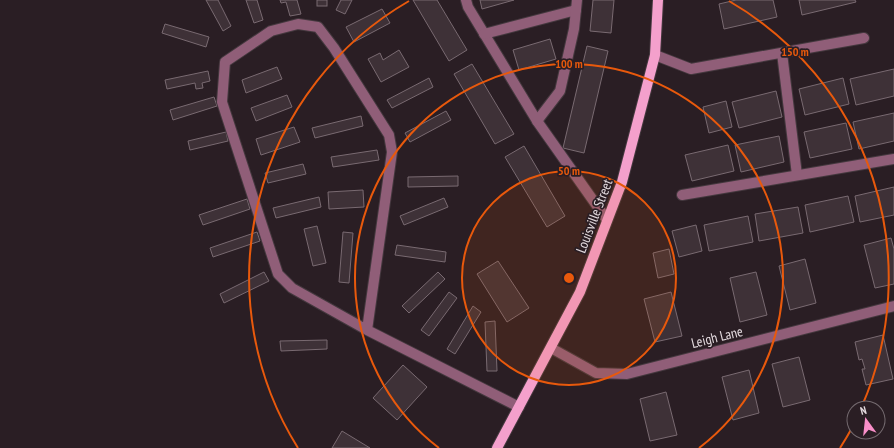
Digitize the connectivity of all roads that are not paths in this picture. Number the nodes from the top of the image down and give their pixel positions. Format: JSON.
{"nodes":[{"id":1,"x":466,"y":0,"type":"edge"},
{"id":2,"x":658,"y":0,"type":"edge"},
{"id":3,"x":576,"y":5,"type":"edge"},
{"id":4,"x":484,"y":34,"type":"junction"},
{"id":5,"x":864,"y":38,"type":"dead end"},
{"id":6,"x":782,"y":53,"type":"junction"},
{"id":7,"x":655,"y":55,"type":"junction"},
{"id":8,"x":537,"y":121,"type":"junction"},
{"id":9,"x":894,"y":159,"type":"edge"},
{"id":10,"x":798,"y":175,"type":"junction"},
{"id":11,"x":682,"y":195,"type":"dead end"},
{"id":12,"x":607,"y":220,"type":"junction"},
{"id":13,"x":894,"y":306,"type":"edge"},
{"id":14,"x":367,"y":330,"type":"junction"},
{"id":15,"x":551,"y":348,"type":"junction"},
{"id":16,"x":519,"y":407,"type":"junction"},
{"id":17,"x":498,"y":448,"type":"edge"}],
"edges":[{"from":1,"to":4,"type":"street"},
{"from":2,"to":7,"type":"main road","name":"Louisville Street"},
{"from":3,"to":4,"type":"street"},
{"from":3,"to":8,"type":"street"},
{"from":4,"to":8,"type":"street"},
{"from":5,"to":6,"type":"street"},
{"from":6,"to":7,"type":"street"},
{"from":6,"to":10,"type":"street"},
{"from":7,"to":12,"type":"main road","name":"Louisville Street"},
{"from":8,"to":12,"type":"street"},
{"from":9,"to":10,"type":"street"},
{"from":10,"to":11,"type":"street"},
{"from":12,"to":15,"type":"main road","name":"Louisville Street"},
{"from":13,"to":15,"type":"street","name":"Leigh Lane"},
{"from":14,"to":14,"type":"street"},
{"from":14,"to":16,"type":"street"},
{"from":15,"to":16,"type":"main road","name":"Louisville Street"},
{"from":16,"to":17,"type":"main road","name":"Louisville Street"}]}
